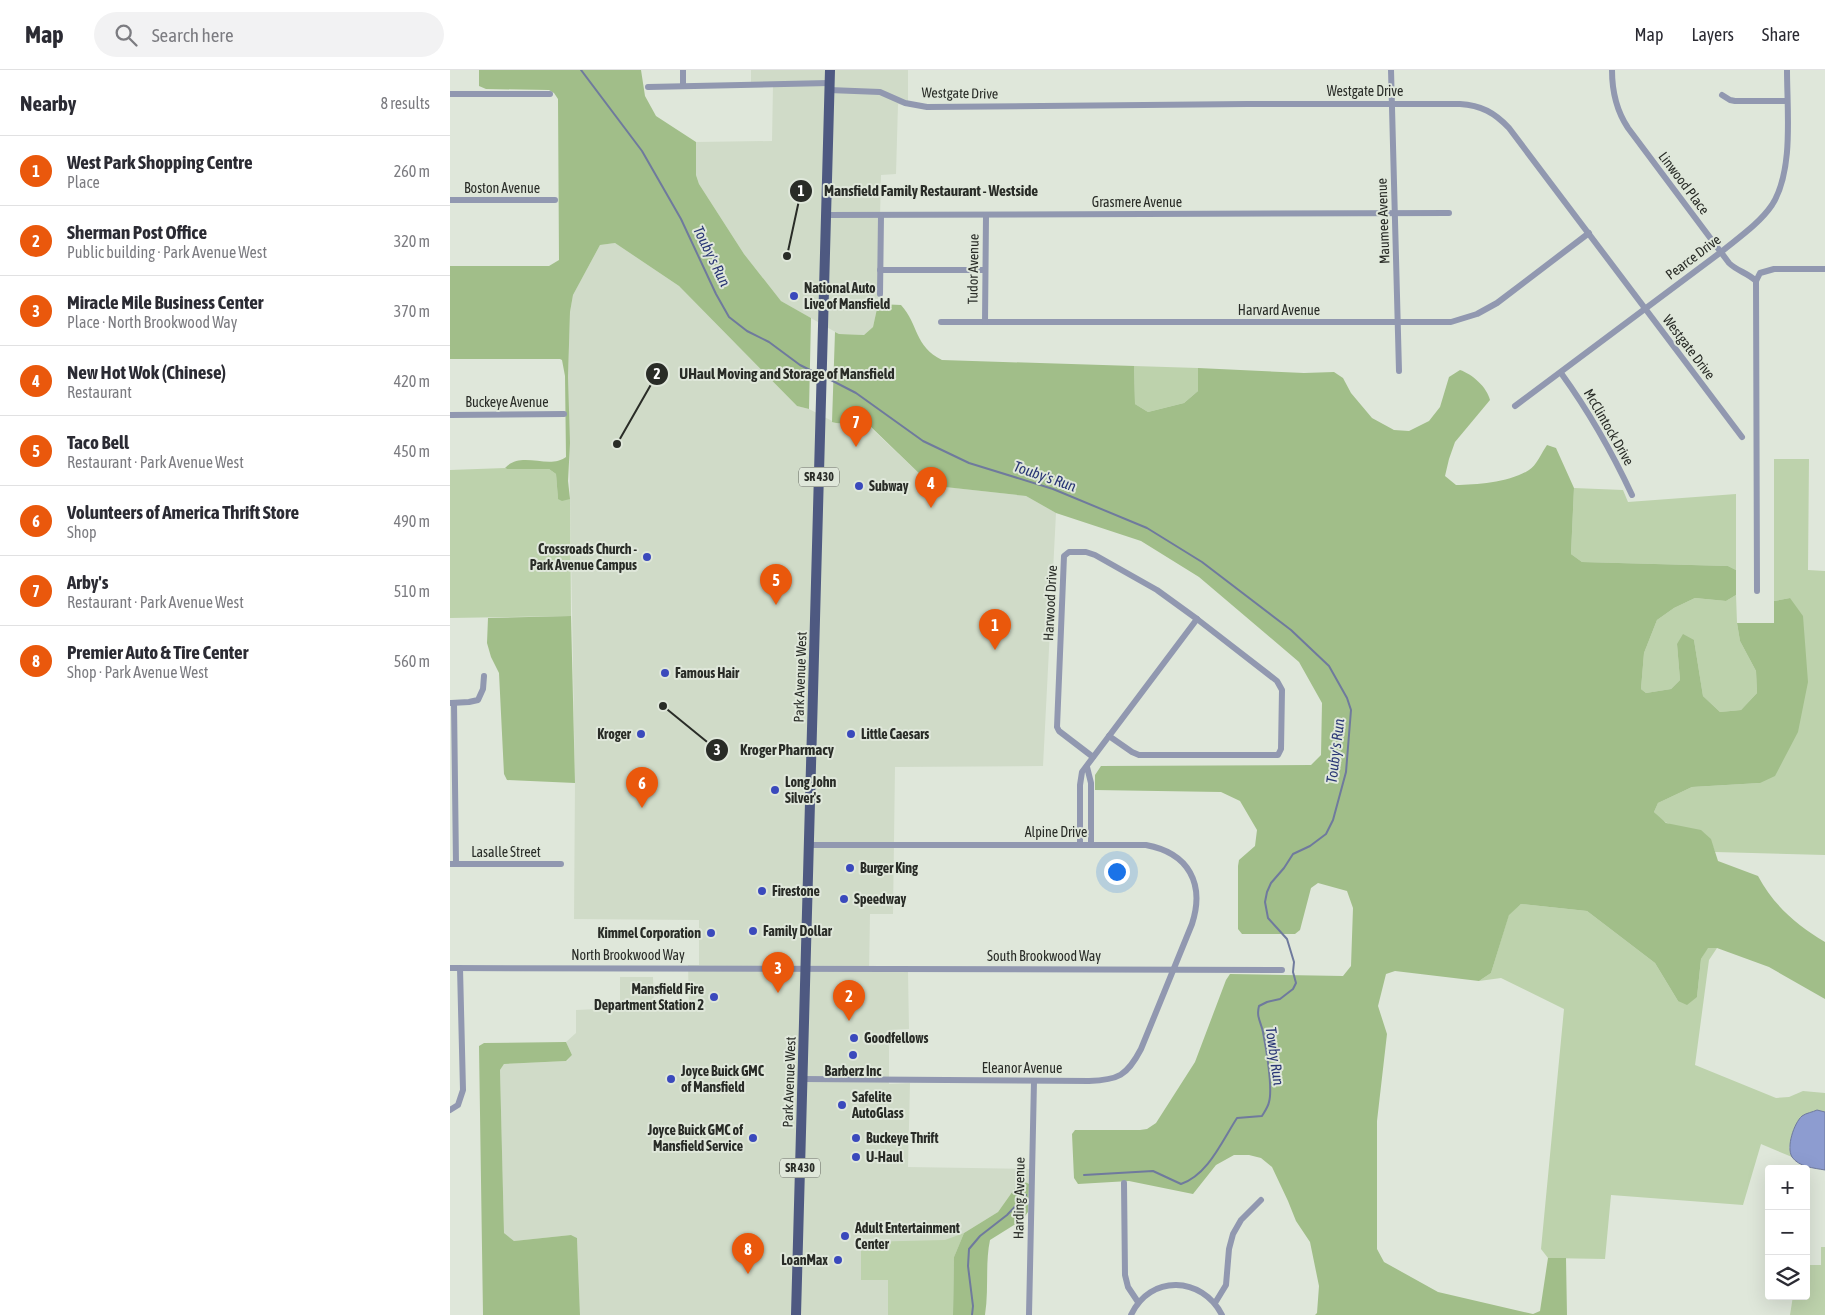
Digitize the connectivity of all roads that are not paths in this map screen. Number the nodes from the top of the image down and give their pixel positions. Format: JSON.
{"nodes":[{"id":1,"x":683,"y":70,"type":"edge"},
{"id":2,"x":830,"y":70,"type":"edge"},
{"id":3,"x":1391,"y":70,"type":"edge"},
{"id":4,"x":1612,"y":70,"type":"edge"},
{"id":5,"x":1787,"y":70,"type":"edge"},
{"id":6,"x":683,"y":86,"type":"junction"},
{"id":7,"x":648,"y":87,"type":"dead end"},
{"id":8,"x":829,"y":87,"type":"junction"},
{"id":9,"x":450,"y":94,"type":"edge"},
{"id":10,"x":550,"y":94,"type":"dead end"},
{"id":11,"x":1722,"y":95,"type":"dead end"},
{"id":12,"x":1787,"y":101,"type":"junction"},
{"id":13,"x":1392,"y":104,"type":"junction"},
{"id":14,"x":450,"y":200,"type":"edge"},
{"id":15,"x":555,"y":200,"type":"dead end"},
{"id":16,"x":1449,"y":213,"type":"dead end"},
{"id":17,"x":1395,"y":214,"type":"junction"},
{"id":18,"x":826,"y":215,"type":"junction"},
{"id":19,"x":881,"y":216,"type":"junction"},
{"id":20,"x":986,"y":216,"type":"junction"},
{"id":21,"x":1589,"y":233,"type":"junction"},
{"id":22,"x":1721,"y":252,"type":"junction"},
{"id":23,"x":1825,"y":269,"type":"edge"},
{"id":24,"x":880,"y":270,"type":"junction"},
{"id":25,"x":985,"y":270,"type":"junction"},
{"id":26,"x":1756,"y":281,"type":"junction"},
{"id":27,"x":880,"y":294,"type":"dead end"},
{"id":28,"x":1646,"y":309,"type":"junction"},
{"id":29,"x":942,"y":322,"type":"dead end"},
{"id":30,"x":985,"y":322,"type":"junction"},
{"id":31,"x":1398,"y":322,"type":"junction"},
{"id":32,"x":1399,"y":371,"type":"dead end"},
{"id":33,"x":1562,"y":373,"type":"junction"},
{"id":34,"x":1516,"y":406,"type":"dead end"},
{"id":35,"x":564,"y":414,"type":"dead end"},
{"id":36,"x":450,"y":415,"type":"edge"},
{"id":37,"x":1742,"y":437,"type":"dead end"},
{"id":38,"x":1632,"y":495,"type":"dead end"},
{"id":39,"x":1757,"y":591,"type":"dead end"},
{"id":40,"x":1197,"y":619,"type":"junction"},
{"id":41,"x":484,"y":676,"type":"dead end"},
{"id":42,"x":452,"y":703,"type":"edge"},
{"id":43,"x":1109,"y":736,"type":"junction"},
{"id":44,"x":1093,"y":757,"type":"junction"},
{"id":45,"x":1087,"y":767,"type":"junction"},
{"id":46,"x":809,"y":844,"type":"junction"},
{"id":47,"x":1080,"y":845,"type":"junction"},
{"id":48,"x":1090,"y":845,"type":"junction"},
{"id":49,"x":453,"y":864,"type":"edge"},
{"id":50,"x":561,"y":864,"type":"dead end"},
{"id":51,"x":450,"y":968,"type":"edge"},
{"id":52,"x":460,"y":968,"type":"junction"},
{"id":53,"x":806,"y":968,"type":"junction"},
{"id":54,"x":1173,"y":970,"type":"junction"},
{"id":55,"x":1282,"y":970,"type":"dead end"},
{"id":56,"x":802,"y":1079,"type":"junction"},
{"id":57,"x":1034,"y":1081,"type":"junction"},
{"id":58,"x":450,"y":1110,"type":"edge"},
{"id":59,"x":1124,"y":1184,"type":"dead end"},
{"id":60,"x":1261,"y":1200,"type":"dead end"},
{"id":61,"x":1138,"y":1302,"type":"junction"},
{"id":62,"x":1214,"y":1303,"type":"junction"},
{"id":63,"x":796,"y":1315,"type":"edge"},
{"id":64,"x":1030,"y":1315,"type":"edge"},
{"id":65,"x":1131,"y":1315,"type":"edge"},
{"id":66,"x":1222,"y":1315,"type":"edge"}],
"edges":[{"from":1,"to":6,"type":"street"},
{"from":2,"to":8,"type":"main road","name":"Park Avenue West","number":"SR 430"},
{"from":3,"to":13,"type":"street","name":"Maumee Avenue"},
{"from":4,"to":22,"type":"street","name":"Linwood Place"},
{"from":5,"to":12,"type":"street","name":"Pearce Drive"},
{"from":6,"to":7,"type":"street","name":"Westgate Drive"},
{"from":6,"to":8,"type":"street","name":"Westgate Drive"},
{"from":8,"to":13,"type":"street","name":"Westgate Drive"},
{"from":8,"to":18,"type":"main road","name":"Park Avenue West","number":"SR 430"},
{"from":9,"to":10,"type":"street"},
{"from":11,"to":12,"type":"street"},
{"from":12,"to":22,"type":"street","name":"Pearce Drive"},
{"from":13,"to":17,"type":"street","name":"Maumee Avenue"},
{"from":13,"to":21,"type":"street","name":"Westgate Drive"},
{"from":14,"to":15,"type":"street","name":"Boston Avenue"},
{"from":16,"to":17,"type":"street","name":"Grasmere Avenue"},
{"from":17,"to":20,"type":"street","name":"Grasmere Avenue"},
{"from":17,"to":31,"type":"street","name":"Maumee Avenue"},
{"from":18,"to":19,"type":"street","name":"Grasmere Avenue"},
{"from":18,"to":46,"type":"main road","name":"Park Avenue West","number":"SR 430"},
{"from":19,"to":20,"type":"street","name":"Grasmere Avenue"},
{"from":19,"to":24,"type":"street"},
{"from":20,"to":25,"type":"street","name":"Tudor Avenue"},
{"from":21,"to":28,"type":"street","name":"Westgate Drive"},
{"from":21,"to":31,"type":"street","name":"Harvard Avenue"},
{"from":22,"to":26,"type":"street","name":"Linwood Place"},
{"from":22,"to":28,"type":"street","name":"Pearce Drive"},
{"from":23,"to":26,"type":"street"},
{"from":24,"to":25,"type":"street"},
{"from":24,"to":27,"type":"street"},
{"from":25,"to":30,"type":"street","name":"Tudor Avenue"},
{"from":26,"to":39,"type":"street"},
{"from":28,"to":33,"type":"street","name":"Pearce Drive"},
{"from":28,"to":37,"type":"street","name":"Westgate Drive"},
{"from":29,"to":30,"type":"street","name":"Harvard Avenue"},
{"from":30,"to":31,"type":"street","name":"Harvard Avenue"},
{"from":31,"to":32,"type":"street","name":"Maumee Avenue"},
{"from":33,"to":34,"type":"street","name":"Pearce Drive"},
{"from":33,"to":38,"type":"street","name":"McClintock Drive"},
{"from":35,"to":36,"type":"street","name":"Buckeye Avenue"},
{"from":40,"to":43,"type":"street"},
{"from":40,"to":43,"type":"street","name":"Harwood Drive"},
{"from":40,"to":44,"type":"street","name":"Harwood Drive"},
{"from":41,"to":42,"type":"street"},
{"from":42,"to":49,"type":"street"},
{"from":43,"to":44,"type":"street"},
{"from":44,"to":45,"type":"street"},
{"from":45,"to":47,"type":"street"},
{"from":45,"to":48,"type":"street"},
{"from":46,"to":47,"type":"street","name":"Alpine Drive"},
{"from":46,"to":53,"type":"main road","name":"Park Avenue West","number":"SR 430"},
{"from":47,"to":48,"type":"street","name":"Alpine Drive"},
{"from":48,"to":54,"type":"street","name":"Alpine Drive"},
{"from":49,"to":50,"type":"street","name":"Lasalle Street"},
{"from":51,"to":52,"type":"street","name":"North Brookwood Way"},
{"from":52,"to":53,"type":"street","name":"North Brookwood Way"},
{"from":52,"to":58,"type":"street"},
{"from":53,"to":54,"type":"street","name":"South Brookwood Way"},
{"from":53,"to":56,"type":"main road","name":"Park Avenue West","number":"SR 430"},
{"from":54,"to":55,"type":"street","name":"South Brookwood Way"},
{"from":54,"to":57,"type":"street","name":"Eleanor Avenue"},
{"from":56,"to":57,"type":"street","name":"Eleanor Avenue"},
{"from":56,"to":63,"type":"main road","name":"Park Avenue West","number":"SR 430"},
{"from":57,"to":64,"type":"street","name":"Harding Avenue"},
{"from":59,"to":61,"type":"street"},
{"from":60,"to":62,"type":"street"},
{"from":61,"to":62,"type":"street"},
{"from":61,"to":65,"type":"street"},
{"from":62,"to":66,"type":"street"}]}
